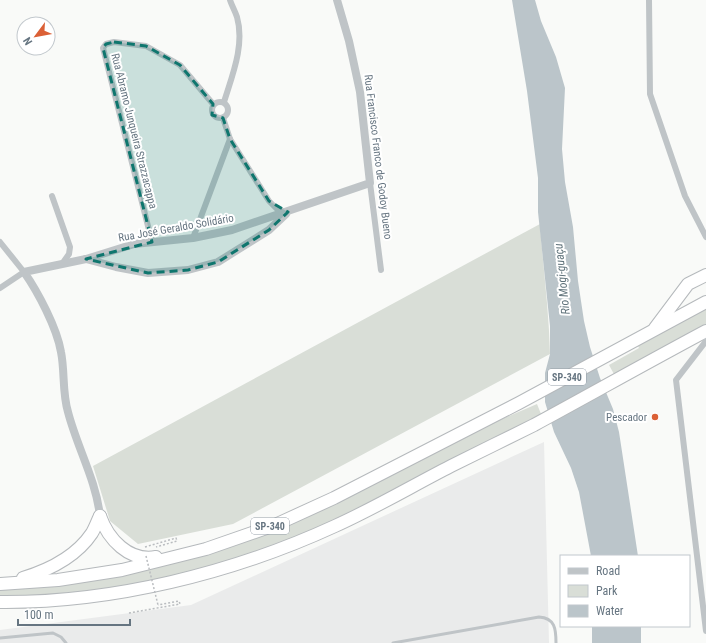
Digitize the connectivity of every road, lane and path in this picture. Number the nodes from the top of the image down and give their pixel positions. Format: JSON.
{"nodes":[{"id":1,"x":230,"y":0,"type":"edge"},
{"id":2,"x":337,"y":0,"type":"edge"},
{"id":3,"x":649,"y":0,"type":"edge"},
{"id":4,"x":224,"y":102,"type":"junction"},
{"id":5,"x":213,"y":104,"type":"junction"},
{"id":6,"x":223,"y":118,"type":"junction"},
{"id":7,"x":230,"y":139,"type":"junction"},
{"id":8,"x":370,"y":184,"type":"junction"},
{"id":9,"x":52,"y":196,"type":"dead end"},
{"id":10,"x":288,"y":212,"type":"junction"},
{"id":11,"x":706,"y":237,"type":"edge"},
{"id":12,"x":193,"y":238,"type":"junction"},
{"id":13,"x":0,"y":242,"type":"edge"},
{"id":14,"x":152,"y":242,"type":"junction"},
{"id":15,"x":86,"y":259,"type":"junction"},
{"id":16,"x":62,"y":264,"type":"junction"},
{"id":17,"x":381,"y":270,"type":"dead end"},
{"id":18,"x":24,"y":272,"type":"junction"},
{"id":19,"x":706,"y":275,"type":"edge"},
{"id":20,"x":0,"y":288,"type":"edge"},
{"id":21,"x":706,"y":302,"type":"edge"},
{"id":22,"x":654,"y":330,"type":"junction"},
{"id":23,"x":706,"y":331,"type":"edge"},
{"id":24,"x":706,"y":341,"type":"edge"},
{"id":25,"x":100,"y":516,"type":"junction"},
{"id":26,"x":206,"y":549,"type":"junction"},
{"id":27,"x":127,"y":552,"type":"junction"},
{"id":28,"x":0,"y":584,"type":"edge"},
{"id":29,"x":0,"y":602,"type":"edge"},
{"id":30,"x":129,"y":613,"type":"dead end"},
{"id":31,"x":706,"y":631,"type":"edge"},
{"id":32,"x":0,"y":638,"type":"edge"},
{"id":33,"x":66,"y":643,"type":"edge"},
{"id":34,"x":393,"y":643,"type":"edge"},
{"id":35,"x":556,"y":643,"type":"edge"}],
"edges":[{"from":1,"to":4,"type":"street"},
{"from":2,"to":8,"type":"street","name":"Rua Francisco Franco de Godoy Bueno"},
{"from":3,"to":11,"type":"street"},
{"from":4,"to":5,"type":"street"},
{"from":4,"to":6,"type":"street"},
{"from":5,"to":6,"type":"street"},
{"from":5,"to":14,"type":"street","name":"Rua Abramo Junqueira Strazzacappa"},
{"from":6,"to":7,"type":"street"},
{"from":7,"to":10,"type":"street"},
{"from":7,"to":12,"type":"street"},
{"from":8,"to":10,"type":"street"},
{"from":8,"to":17,"type":"street","name":"Rua Francisco Franco de Godoy Bueno"},
{"from":9,"to":16,"type":"street"},
{"from":10,"to":12,"type":"street","name":"Rua José Geraldo Solidário"},
{"from":10,"to":15,"type":"street","name":"Rua José Geraldo Solidário"},
{"from":12,"to":14,"type":"street","name":"Rua José Geraldo Solidário"},
{"from":13,"to":18,"type":"street"},
{"from":14,"to":15,"type":"street","name":"Rua José Geraldo Solidário"},
{"from":15,"to":16,"type":"street","name":"Rua José Geraldo Solidário"},
{"from":16,"to":18,"type":"street","name":"Rua José Geraldo Solidário"},
{"from":18,"to":20,"type":"street","name":"Rua José Geraldo Solidário"},
{"from":18,"to":25,"type":"street"},
{"from":19,"to":22,"type":"highway"},
{"from":21,"to":22,"type":"highway","number":"SP-340"},
{"from":22,"to":26,"type":"highway","number":"SP-340"},
{"from":23,"to":29,"type":"highway","number":"SP-340"},
{"from":24,"to":31,"type":"street"},
{"from":25,"to":27,"type":"highway"},
{"from":25,"to":28,"type":"highway"},
{"from":26,"to":27,"type":"highway"},
{"from":26,"to":28,"type":"highway","number":"SP-340"},
{"from":27,"to":30,"type":"path","bridge":true},
{"from":32,"to":33,"type":"lane"},
{"from":34,"to":35,"type":"lane"}]}
